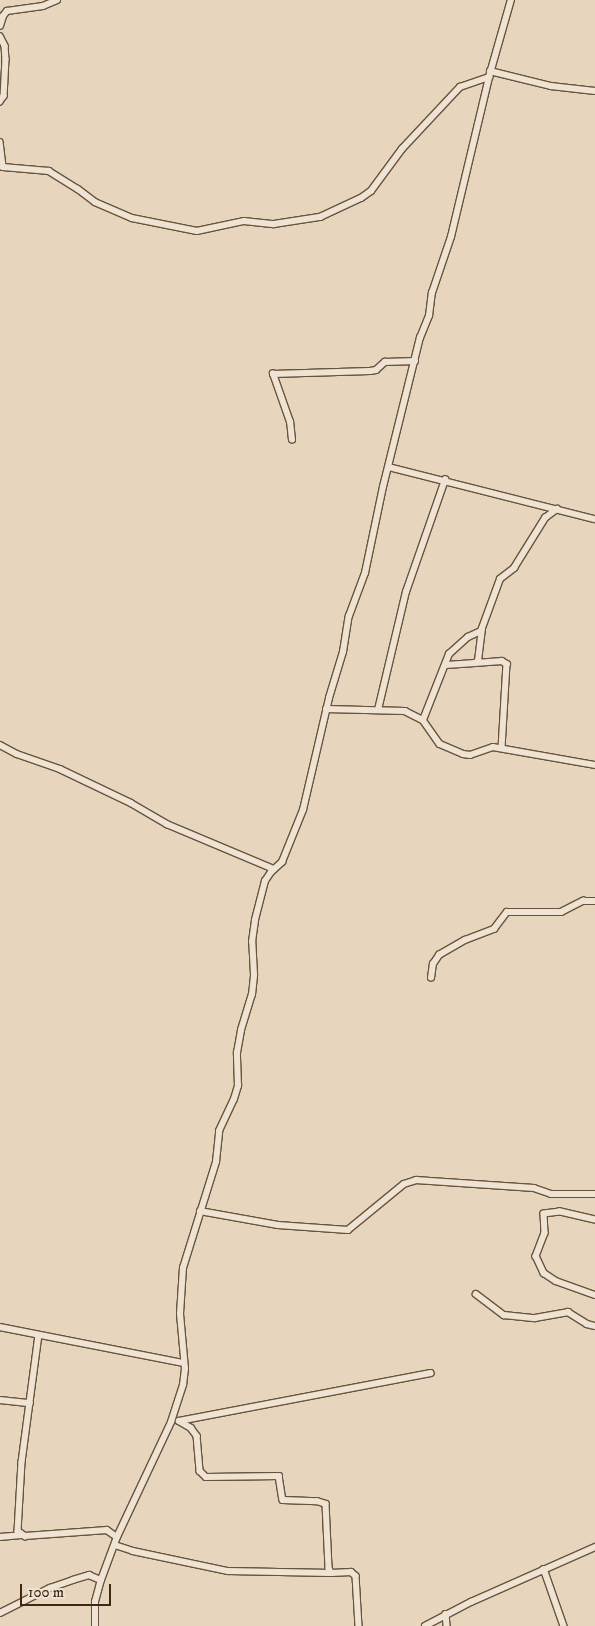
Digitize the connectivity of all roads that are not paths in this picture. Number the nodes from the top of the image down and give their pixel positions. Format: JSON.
{"nodes":[{"id":1,"x":57,"y":0,"type":"edge"},
{"id":2,"x":511,"y":0,"type":"edge"},
{"id":3,"x":0,"y":26,"type":"edge"},
{"id":4,"x":0,"y":36,"type":"edge"},
{"id":5,"x":489,"y":74,"type":"junction"},
{"id":6,"x":595,"y":91,"type":"edge"},
{"id":7,"x":0,"y":102,"type":"edge"},
{"id":8,"x":0,"y":142,"type":"edge"},
{"id":9,"x":415,"y":361,"type":"junction"},
{"id":10,"x":292,"y":440,"type":"dead end"},
{"id":11,"x":389,"y":467,"type":"junction"},
{"id":12,"x":445,"y":480,"type":"junction"},
{"id":13,"x":557,"y":509,"type":"junction"},
{"id":14,"x":595,"y":519,"type":"edge"},
{"id":15,"x":482,"y":629,"type":"junction"},
{"id":16,"x":475,"y":663,"type":"junction"},
{"id":17,"x":446,"y":665,"type":"junction"},
{"id":18,"x":326,"y":709,"type":"junction"},
{"id":19,"x":378,"y":710,"type":"junction"},
{"id":20,"x":423,"y":720,"type":"junction"},
{"id":21,"x":0,"y":746,"type":"edge"},
{"id":22,"x":502,"y":748,"type":"junction"},
{"id":23,"x":595,"y":764,"type":"edge"},
{"id":24,"x":274,"y":869,"type":"junction"},
{"id":25,"x":595,"y":901,"type":"edge"},
{"id":26,"x":431,"y":978,"type":"dead end"},
{"id":27,"x":595,"y":1194,"type":"edge"},
{"id":28,"x":200,"y":1211,"type":"junction"},
{"id":29,"x":595,"y":1220,"type":"edge"},
{"id":30,"x":476,"y":1294,"type":"dead end"},
{"id":31,"x":595,"y":1296,"type":"edge"},
{"id":32,"x":595,"y":1326,"type":"edge"},
{"id":33,"x":0,"y":1327,"type":"edge"},
{"id":34,"x":39,"y":1335,"type":"junction"},
{"id":35,"x":184,"y":1363,"type":"junction"},
{"id":36,"x":430,"y":1373,"type":"dead end"},
{"id":37,"x":0,"y":1400,"type":"edge"},
{"id":38,"x":30,"y":1403,"type":"junction"},
{"id":39,"x":179,"y":1421,"type":"junction"},
{"id":40,"x":171,"y":1422,"type":"junction"},
{"id":41,"x":21,"y":1535,"type":"junction"},
{"id":42,"x":0,"y":1537,"type":"edge"},
{"id":43,"x":117,"y":1537,"type":"junction"},
{"id":44,"x":114,"y":1545,"type":"junction"},
{"id":45,"x":595,"y":1547,"type":"edge"},
{"id":46,"x":544,"y":1569,"type":"junction"},
{"id":47,"x":331,"y":1572,"type":"junction"},
{"id":48,"x":101,"y":1580,"type":"junction"},
{"id":49,"x":0,"y":1613,"type":"edge"},
{"id":50,"x":446,"y":1614,"type":"junction"},
{"id":51,"x":95,"y":1626,"type":"edge"},
{"id":52,"x":359,"y":1626,"type":"edge"},
{"id":53,"x":425,"y":1626,"type":"edge"},
{"id":54,"x":448,"y":1626,"type":"edge"},
{"id":55,"x":564,"y":1626,"type":"edge"}],
"edges":[{"from":1,"to":3,"type":"street"},
{"from":2,"to":5,"type":"street"},
{"from":4,"to":7,"type":"street"},
{"from":5,"to":6,"type":"street"},
{"from":5,"to":8,"type":"street"},
{"from":5,"to":9,"type":"street"},
{"from":9,"to":10,"type":"street"},
{"from":9,"to":11,"type":"street"},
{"from":11,"to":12,"type":"street"},
{"from":11,"to":18,"type":"street"},
{"from":12,"to":13,"type":"street"},
{"from":12,"to":19,"type":"street"},
{"from":13,"to":14,"type":"street"},
{"from":13,"to":15,"type":"street"},
{"from":15,"to":16,"type":"street"},
{"from":15,"to":17,"type":"street"},
{"from":16,"to":17,"type":"street"},
{"from":16,"to":22,"type":"street"},
{"from":17,"to":20,"type":"street"},
{"from":18,"to":19,"type":"street"},
{"from":18,"to":24,"type":"street"},
{"from":19,"to":20,"type":"street"},
{"from":20,"to":22,"type":"street"},
{"from":21,"to":24,"type":"street"},
{"from":22,"to":23,"type":"street"},
{"from":24,"to":28,"type":"street"},
{"from":25,"to":26,"type":"street"},
{"from":27,"to":28,"type":"street"},
{"from":28,"to":35,"type":"street"},
{"from":29,"to":31,"type":"street"},
{"from":30,"to":32,"type":"street"},
{"from":33,"to":34,"type":"street"},
{"from":34,"to":35,"type":"street"},
{"from":34,"to":38,"type":"street"},
{"from":35,"to":40,"type":"street"},
{"from":36,"to":39,"type":"street"},
{"from":37,"to":38,"type":"street"},
{"from":38,"to":41,"type":"street"},
{"from":39,"to":40,"type":"street"},
{"from":39,"to":47,"type":"street"},
{"from":40,"to":43,"type":"street"},
{"from":41,"to":42,"type":"street"},
{"from":41,"to":43,"type":"street"},
{"from":43,"to":44,"type":"street"},
{"from":44,"to":47,"type":"street"},
{"from":44,"to":48,"type":"street"},
{"from":45,"to":46,"type":"street"},
{"from":46,"to":50,"type":"street"},
{"from":46,"to":55,"type":"street"},
{"from":47,"to":52,"type":"street"},
{"from":48,"to":49,"type":"street"},
{"from":48,"to":51,"type":"street"},
{"from":50,"to":53,"type":"street"},
{"from":50,"to":54,"type":"street"}]}
